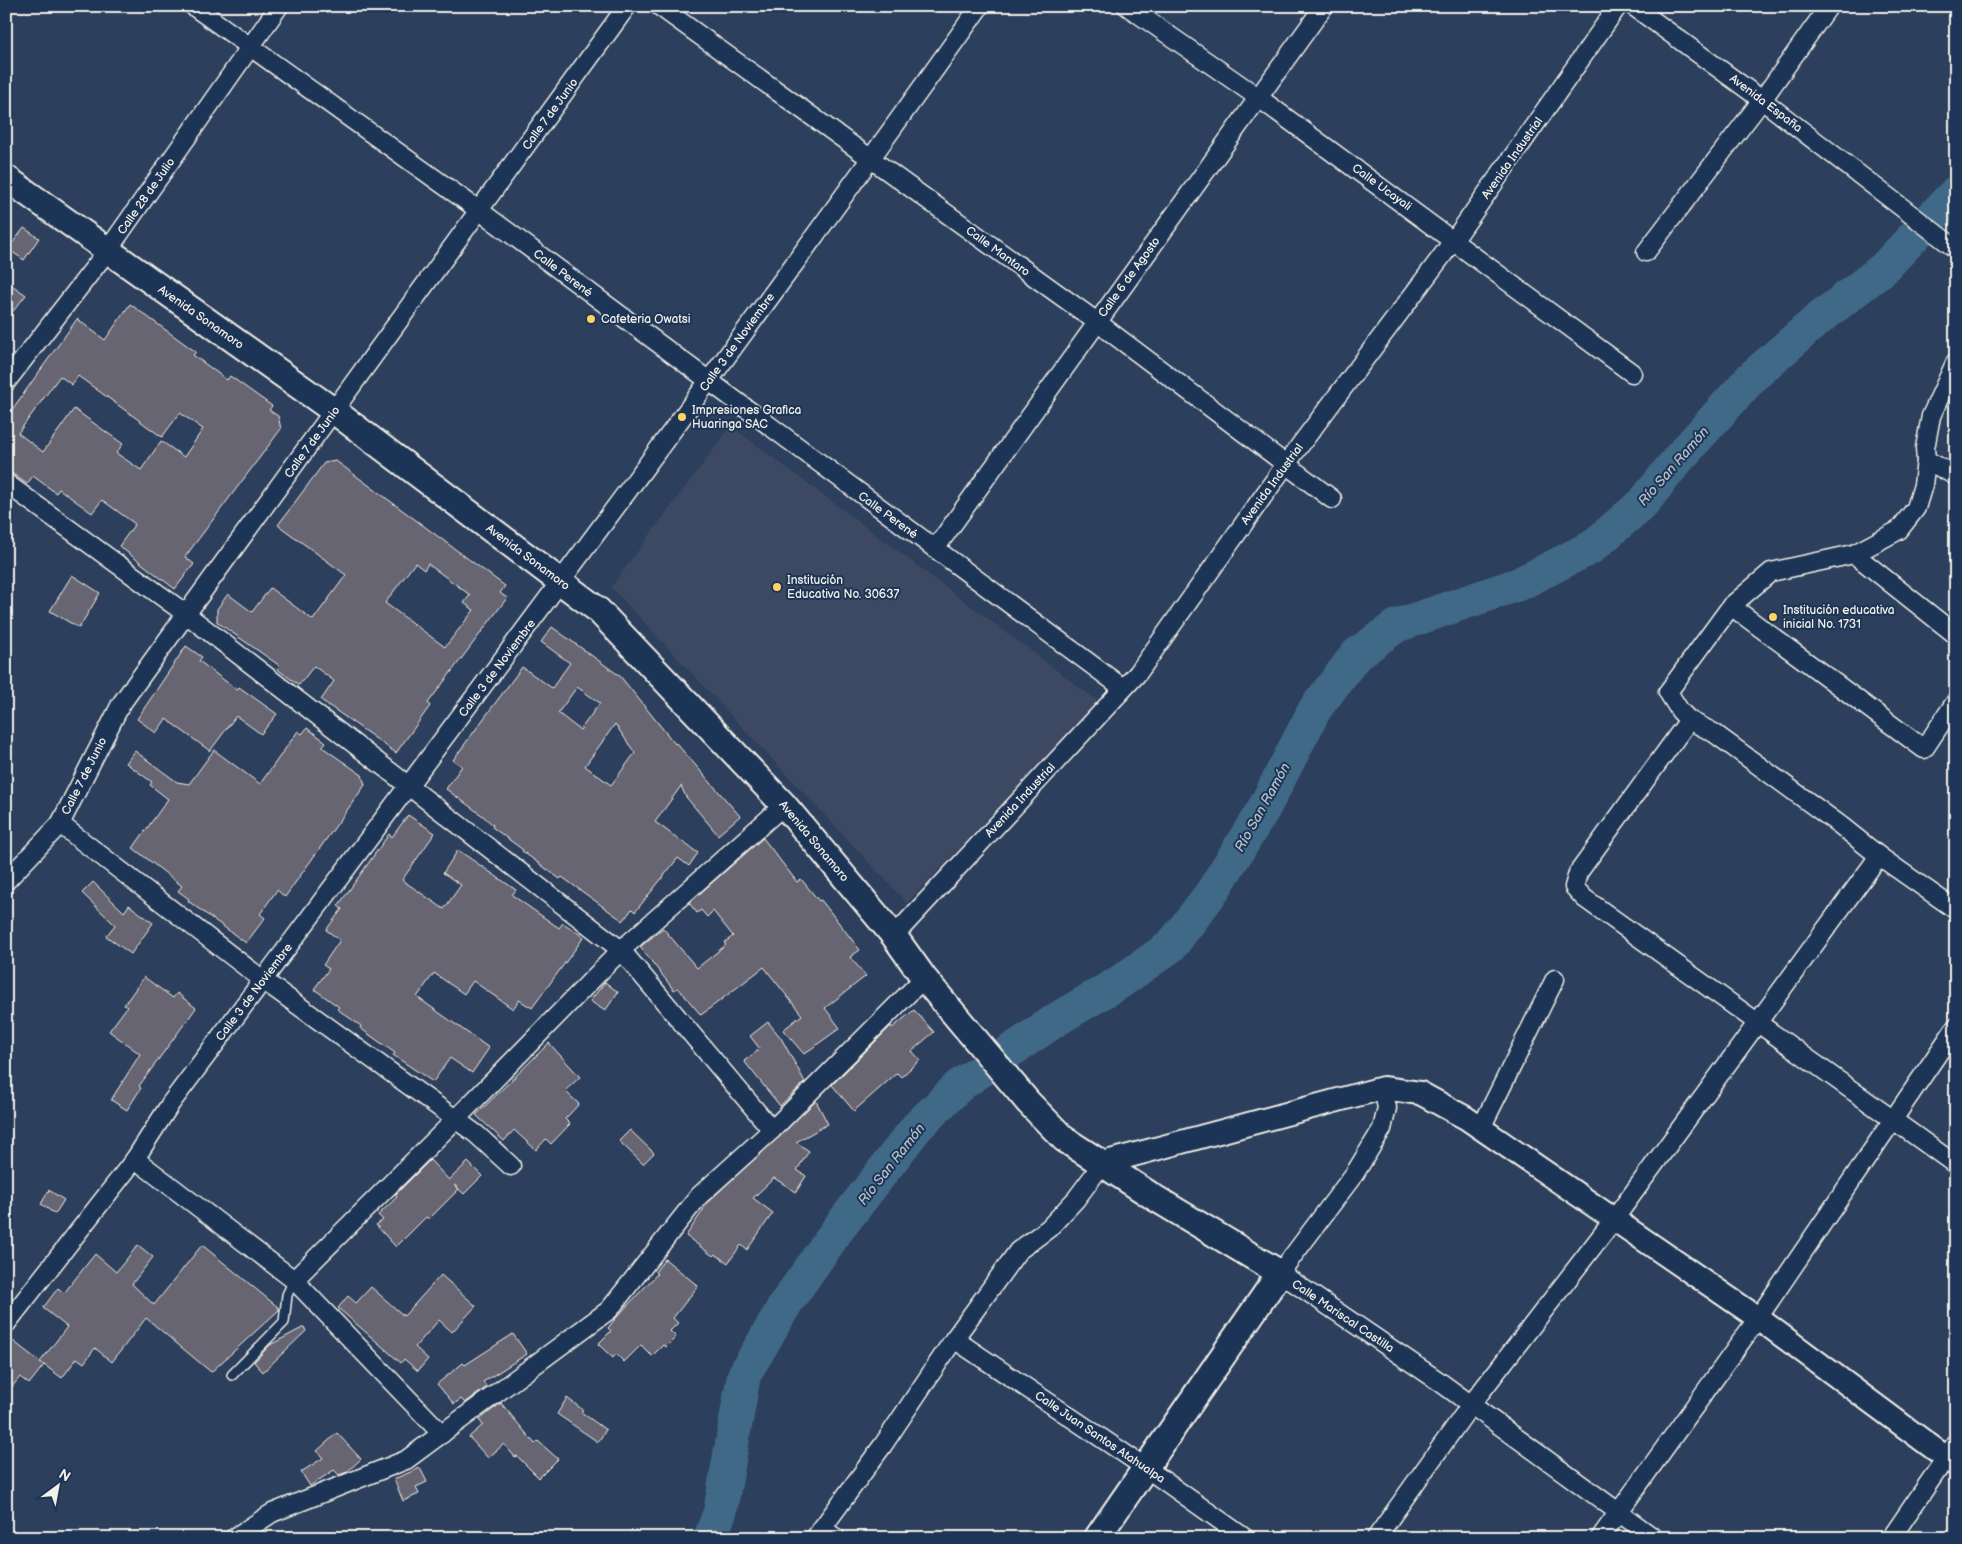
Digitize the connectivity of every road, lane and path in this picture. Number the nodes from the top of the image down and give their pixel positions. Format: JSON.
{"nodes":[{"id":1,"x":193,"y":6,"type":"edge"},
{"id":2,"x":280,"y":6,"type":"edge"},
{"id":3,"x":627,"y":6,"type":"edge"},
{"id":4,"x":660,"y":6,"type":"edge"},
{"id":5,"x":980,"y":6,"type":"edge"},
{"id":6,"x":1128,"y":6,"type":"edge"},
{"id":7,"x":1324,"y":6,"type":"edge"},
{"id":8,"x":1618,"y":6,"type":"edge"},
{"id":9,"x":1633,"y":6,"type":"edge"},
{"id":10,"x":1829,"y":6,"type":"edge"},
{"id":11,"x":250,"y":47,"type":"junction"},
{"id":12,"x":1259,"y":98,"type":"junction"},
{"id":13,"x":1762,"y":100,"type":"junction"},
{"id":14,"x":871,"y":160,"type":"junction"},
{"id":15,"x":6,"y":178,"type":"edge"},
{"id":16,"x":480,"y":211,"type":"junction"},
{"id":17,"x":1454,"y":240,"type":"junction"},
{"id":18,"x":1956,"y":249,"type":"edge"},
{"id":19,"x":108,"y":250,"type":"junction"},
{"id":20,"x":1646,"y":252,"type":"dead end"},
{"id":21,"x":1097,"y":322,"type":"junction"},
{"id":22,"x":1956,"y":360,"type":"edge"},
{"id":23,"x":1632,"y":373,"type":"dead end"},
{"id":24,"x":6,"y":382,"type":"edge"},
{"id":25,"x":708,"y":382,"type":"junction"},
{"id":26,"x":334,"y":411,"type":"junction"},
{"id":27,"x":1926,"y":460,"type":"junction"},
{"id":28,"x":1286,"y":464,"type":"junction"},
{"id":29,"x":1956,"y":476,"type":"edge"},
{"id":30,"x":6,"y":482,"type":"edge"},
{"id":31,"x":1332,"y":500,"type":"dead end"},
{"id":32,"x":935,"y":549,"type":"junction"},
{"id":33,"x":1854,"y":554,"type":"junction"},
{"id":34,"x":561,"y":582,"type":"junction"},
{"id":35,"x":1731,"y":606,"type":"junction"},
{"id":36,"x":186,"y":614,"type":"junction"},
{"id":37,"x":1956,"y":635,"type":"edge"},
{"id":38,"x":1123,"y":688,"type":"junction"},
{"id":39,"x":1956,"y":701,"type":"edge"},
{"id":40,"x":1689,"y":720,"type":"junction"},
{"id":41,"x":409,"y":785,"type":"junction"},
{"id":42,"x":784,"y":805,"type":"junction"},
{"id":43,"x":60,"y":824,"type":"junction"},
{"id":44,"x":1879,"y":856,"type":"junction"},
{"id":45,"x":6,"y":881,"type":"edge"},
{"id":46,"x":1956,"y":910,"type":"edge"},
{"id":47,"x":894,"y":936,"type":"junction"},
{"id":48,"x":621,"y":950,"type":"junction"},
{"id":49,"x":924,"y":978,"type":"junction"},
{"id":50,"x":1555,"y":979,"type":"dead end"},
{"id":51,"x":263,"y":980,"type":"junction"},
{"id":52,"x":1757,"y":1021,"type":"junction"},
{"id":53,"x":1956,"y":1027,"type":"edge"},
{"id":54,"x":1383,"y":1088,"type":"junction"},
{"id":55,"x":1028,"y":1102,"type":"joint"},
{"id":56,"x":1891,"y":1120,"type":"junction"},
{"id":57,"x":454,"y":1121,"type":"junction"},
{"id":58,"x":1481,"y":1128,"type":"junction"},
{"id":59,"x":772,"y":1130,"type":"junction"},
{"id":60,"x":135,"y":1159,"type":"junction"},
{"id":61,"x":1103,"y":1163,"type":"junction"},
{"id":62,"x":1956,"y":1165,"type":"edge"},
{"id":63,"x":511,"y":1166,"type":"dead end"},
{"id":64,"x":1615,"y":1218,"type":"junction"},
{"id":65,"x":1280,"y":1273,"type":"junction"},
{"id":66,"x":294,"y":1280,"type":"junction"},
{"id":67,"x":1758,"y":1318,"type":"junction"},
{"id":68,"x":6,"y":1324,"type":"edge"},
{"id":69,"x":954,"y":1339,"type":"junction"},
{"id":70,"x":232,"y":1375,"type":"dead end"},
{"id":71,"x":1470,"y":1406,"type":"junction"},
{"id":72,"x":442,"y":1434,"type":"junction"},
{"id":73,"x":1952,"y":1455,"type":"edge"},
{"id":74,"x":1146,"y":1468,"type":"junction"},
{"id":75,"x":1618,"y":1511,"type":"junction"},
{"id":76,"x":825,"y":1534,"type":"edge"},
{"id":77,"x":234,"y":1538,"type":"edge"},
{"id":78,"x":1097,"y":1538,"type":"edge"},
{"id":79,"x":1245,"y":1538,"type":"edge"},
{"id":80,"x":1376,"y":1538,"type":"edge"},
{"id":81,"x":1600,"y":1538,"type":"edge"},
{"id":82,"x":1654,"y":1538,"type":"edge"},
{"id":83,"x":1890,"y":1538,"type":"edge"}],
"edges":[{"from":1,"to":11,"type":"street","name":"Calle Perené"},
{"from":2,"to":11,"type":"street","name":"Calle 28 de Julio"},
{"from":3,"to":16,"type":"street","name":"Calle 7 de Junio"},
{"from":4,"to":14,"type":"street","name":"Calle Mantaro"},
{"from":5,"to":14,"type":"street","name":"Calle 3 de Noviembre"},
{"from":6,"to":12,"type":"street","name":"Calle Ucayali"},
{"from":7,"to":12,"type":"street","name":"Calle 6 de Agosto"},
{"from":8,"to":17,"type":"street","name":"Avenida Industrial"},
{"from":9,"to":13,"type":"street","name":"Avenida España"},
{"from":10,"to":13,"type":"street"},
{"from":11,"to":16,"type":"street","name":"Calle Perené"},
{"from":11,"to":19,"type":"street","name":"Calle 28 de Julio"},
{"from":12,"to":17,"type":"street","name":"Calle Ucayali"},
{"from":12,"to":21,"type":"street","name":"Calle 6 de Agosto"},
{"from":13,"to":18,"type":"street","name":"Avenida España"},
{"from":13,"to":20,"type":"street"},
{"from":14,"to":21,"type":"street","name":"Calle Mantaro"},
{"from":14,"to":25,"type":"street","name":"Calle 3 de Noviembre"},
{"from":15,"to":19,"type":"main road","name":"Avenida Sonamoro"},
{"from":16,"to":25,"type":"street","name":"Calle Perené"},
{"from":16,"to":26,"type":"street","name":"Calle 7 de Junio"},
{"from":17,"to":23,"type":"street","name":"Calle Ucayali"},
{"from":17,"to":28,"type":"street","name":"Avenida Industrial"},
{"from":19,"to":24,"type":"street","name":"Calle 28 de Julio"},
{"from":19,"to":26,"type":"main road","name":"Avenida Sonamoro"},
{"from":21,"to":28,"type":"street","name":"Calle Mantaro"},
{"from":21,"to":32,"type":"street","name":"Calle 6 de Agosto"},
{"from":22,"to":27,"type":"street"},
{"from":25,"to":32,"type":"street","name":"Calle Perené"},
{"from":25,"to":34,"type":"street","name":"Calle 3 de Noviembre"},
{"from":26,"to":34,"type":"main road","name":"Avenida Sonamoro"},
{"from":26,"to":36,"type":"street","name":"Calle 7 de Junio"},
{"from":27,"to":29,"type":"street"},
{"from":27,"to":33,"type":"street"},
{"from":28,"to":31,"type":"street","name":"Calle Mantaro"},
{"from":28,"to":38,"type":"street","name":"Avenida Industrial"},
{"from":30,"to":36,"type":"street"},
{"from":32,"to":38,"type":"street","name":"Calle Perené"},
{"from":33,"to":35,"type":"street"},
{"from":33,"to":37,"type":"street"},
{"from":34,"to":41,"type":"street","name":"Calle 3 de Noviembre"},
{"from":34,"to":42,"type":"main road","name":"Avenida Sonamoro"},
{"from":35,"to":39,"type":"street"},
{"from":35,"to":40,"type":"street"},
{"from":36,"to":41,"type":"street"},
{"from":36,"to":43,"type":"street","name":"Calle 7 de Junio"},
{"from":38,"to":47,"type":"street","name":"Avenida Industrial"},
{"from":40,"to":44,"type":"street"},
{"from":40,"to":52,"type":"street"},
{"from":41,"to":48,"type":"street"},
{"from":41,"to":51,"type":"street","name":"Calle 3 de Noviembre"},
{"from":42,"to":47,"type":"main road","name":"Avenida Sonamoro"},
{"from":42,"to":48,"type":"street"},
{"from":43,"to":45,"type":"street","name":"Calle 7 de Junio"},
{"from":43,"to":51,"type":"street"},
{"from":44,"to":46,"type":"street"},
{"from":44,"to":52,"type":"street"},
{"from":47,"to":49,"type":"main road","name":"Avenida Sonamoro"},
{"from":48,"to":57,"type":"street"},
{"from":48,"to":59,"type":"street"},
{"from":49,"to":55,"type":"main road","name":"Avenida Sonamoro"},
{"from":49,"to":59,"type":"street"},
{"from":50,"to":58,"type":"street"},
{"from":51,"to":57,"type":"street"},
{"from":51,"to":60,"type":"street","name":"Calle 3 de Noviembre"},
{"from":52,"to":56,"type":"street"},
{"from":52,"to":64,"type":"street"},
{"from":53,"to":56,"type":"street"},
{"from":54,"to":58,"type":"street"},
{"from":54,"to":61,"type":"street"},
{"from":54,"to":65,"type":"street"},
{"from":55,"to":61,"type":"main road","name":"Calle Mariscal Castilla"},
{"from":56,"to":62,"type":"street"},
{"from":56,"to":67,"type":"street"},
{"from":57,"to":63,"type":"street"},
{"from":57,"to":66,"type":"street"},
{"from":58,"to":64,"type":"street"},
{"from":59,"to":72,"type":"street"},
{"from":60,"to":66,"type":"street"},
{"from":60,"to":68,"type":"street","name":"Calle 3 de Noviembre"},
{"from":61,"to":65,"type":"main road","name":"Calle Mariscal Castilla"},
{"from":61,"to":69,"type":"street"},
{"from":64,"to":67,"type":"street"},
{"from":64,"to":71,"type":"street"},
{"from":65,"to":71,"type":"street","name":"Calle Mariscal Castilla"},
{"from":65,"to":74,"type":"main road"},
{"from":66,"to":70,"type":"lane"},
{"from":66,"to":72,"type":"street"},
{"from":67,"to":73,"type":"street"},
{"from":67,"to":75,"type":"street"},
{"from":69,"to":74,"type":"street","name":"Calle Juan Santos Atahualpa"},
{"from":69,"to":76,"type":"street"},
{"from":71,"to":75,"type":"street","name":"Calle Mariscal Castilla"},
{"from":71,"to":80,"type":"street"},
{"from":72,"to":77,"type":"street"},
{"from":73,"to":83,"type":"street"},
{"from":74,"to":78,"type":"main road"},
{"from":74,"to":79,"type":"street","name":"Calle Juan Santos Atahualpa"},
{"from":75,"to":81,"type":"street"},
{"from":75,"to":82,"type":"street","name":"Calle Mariscal Castilla"}]}
